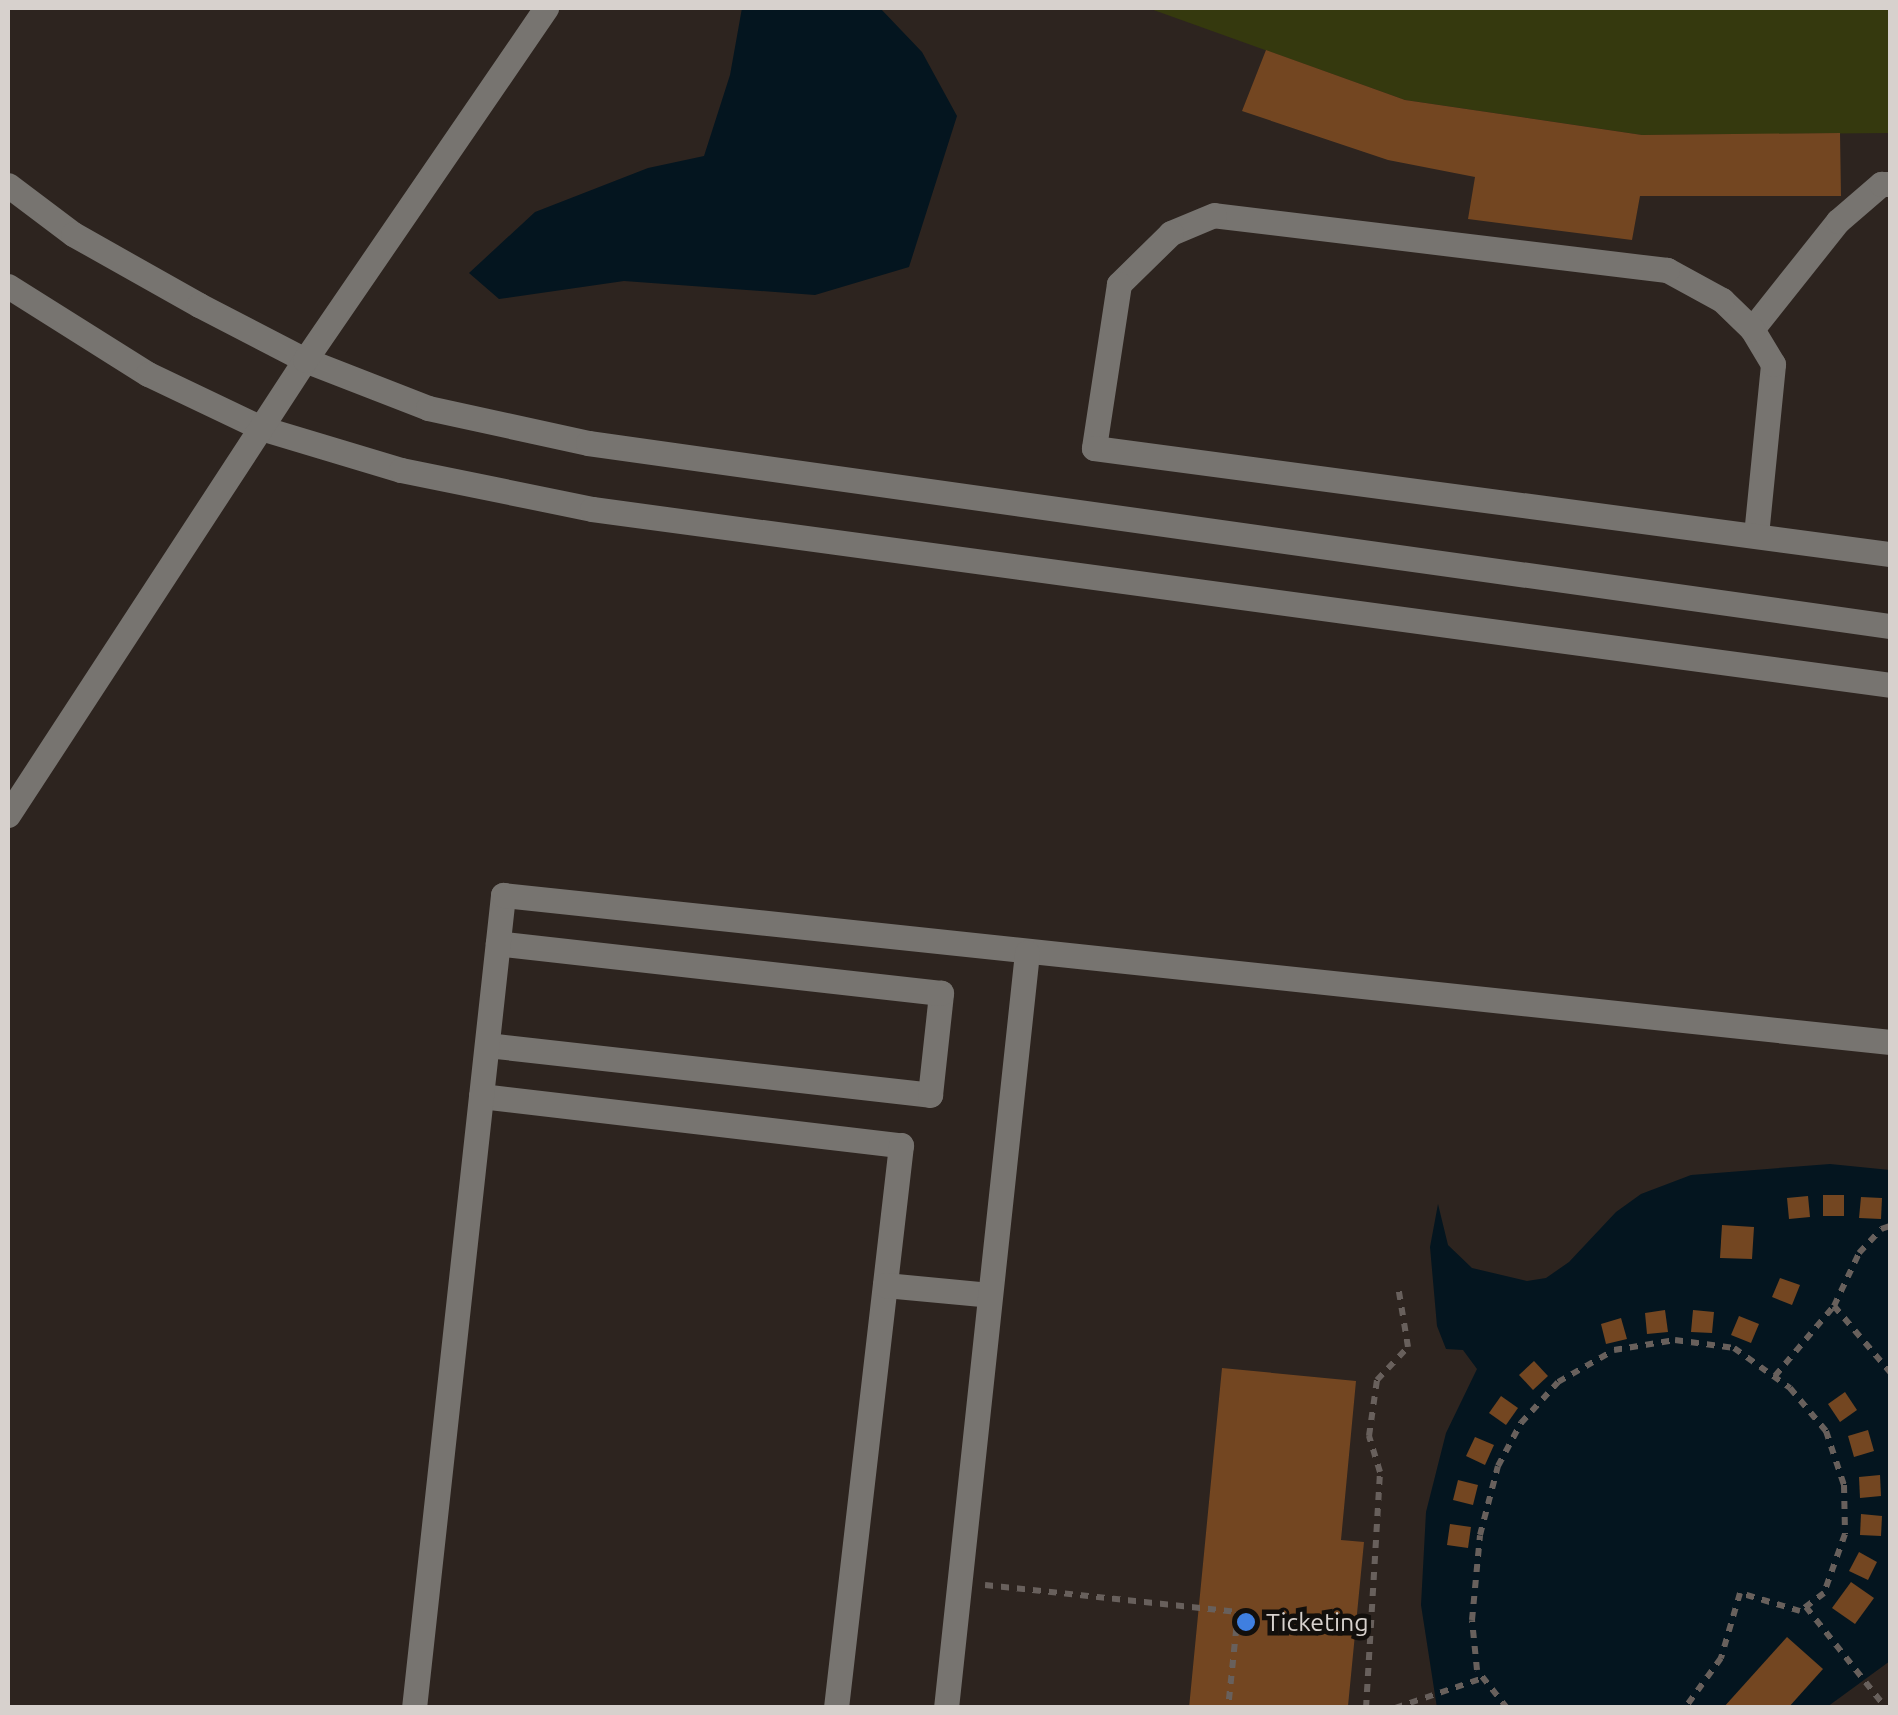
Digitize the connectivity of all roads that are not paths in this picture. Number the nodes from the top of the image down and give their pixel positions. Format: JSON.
{"nodes":[{"id":1,"x":546,"y":8,"type":"edge"},
{"id":2,"x":1890,"y":184,"type":"edge"},
{"id":3,"x":8,"y":185,"type":"edge"},
{"id":4,"x":8,"y":286,"type":"edge"},
{"id":5,"x":1752,"y":330,"type":"junction"},
{"id":6,"x":305,"y":360,"type":"junction"},
{"id":7,"x":261,"y":428,"type":"junction"},
{"id":8,"x":1756,"y":535,"type":"junction"},
{"id":9,"x":1890,"y":554,"type":"edge"},
{"id":10,"x":1890,"y":626,"type":"edge"},
{"id":11,"x":1890,"y":685,"type":"edge"},
{"id":12,"x":8,"y":815,"type":"edge"},
{"id":13,"x":498,"y":943,"type":"junction"},
{"id":14,"x":1027,"y":952,"type":"junction"},
{"id":15,"x":1890,"y":1042,"type":"edge"},
{"id":16,"x":487,"y":1045,"type":"junction"},
{"id":17,"x":481,"y":1096,"type":"junction"},
{"id":18,"x":998,"y":1226,"type":"junction"},
{"id":19,"x":885,"y":1285,"type":"junction"},
{"id":20,"x":990,"y":1294,"type":"junction"},
{"id":21,"x":414,"y":1708,"type":"edge"},
{"id":22,"x":836,"y":1708,"type":"edge"},
{"id":23,"x":946,"y":1708,"type":"edge"}],
"edges":[{"from":1,"to":6,"type":"street"},
{"from":2,"to":5,"type":"street"},
{"from":3,"to":6,"type":"street"},
{"from":4,"to":7,"type":"street"},
{"from":5,"to":8,"type":"street"},
{"from":5,"to":8,"type":"street"},
{"from":6,"to":7,"type":"street"},
{"from":6,"to":10,"type":"street"},
{"from":7,"to":11,"type":"street"},
{"from":7,"to":12,"type":"street"},
{"from":8,"to":9,"type":"street"},
{"from":13,"to":14,"type":"street"},
{"from":13,"to":16,"type":"street"},
{"from":13,"to":16,"type":"street"},
{"from":14,"to":15,"type":"street"},
{"from":14,"to":18,"type":"street"},
{"from":16,"to":17,"type":"street"},
{"from":17,"to":19,"type":"street"},
{"from":17,"to":21,"type":"street"},
{"from":18,"to":20,"type":"street"},
{"from":18,"to":23,"type":"street"},
{"from":19,"to":20,"type":"street"},
{"from":19,"to":22,"type":"street"},
{"from":20,"to":23,"type":"street"}]}
